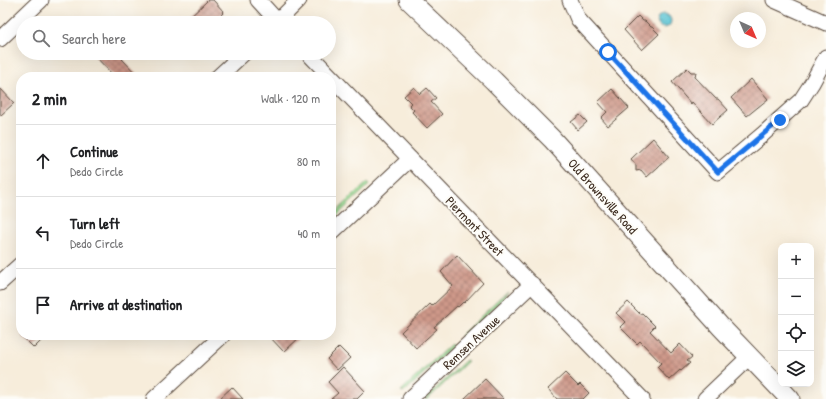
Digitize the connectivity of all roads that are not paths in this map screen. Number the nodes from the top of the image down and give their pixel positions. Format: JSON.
{"nodes":[{"id":1,"x":41,"y":0,"type":"edge"},
{"id":2,"x":258,"y":0,"type":"edge"},
{"id":3,"x":299,"y":0,"type":"edge"},
{"id":4,"x":408,"y":0,"type":"edge"},
{"id":5,"x":570,"y":0,"type":"edge"},
{"id":6,"x":774,"y":0,"type":"edge"},
{"id":7,"x":24,"y":16,"type":"edge"},
{"id":8,"x":273,"y":16,"type":"edge"},
{"id":9,"x":284,"y":16,"type":"edge"},
{"id":10,"x":826,"y":23,"type":"edge"},
{"id":11,"x":16,"y":24,"type":"edge"},
{"id":12,"x":0,"y":39,"type":"edge"},
{"id":13,"x":826,"y":57,"type":"edge"},
{"id":14,"x":236,"y":60,"type":"edge"},
{"id":15,"x":315,"y":60,"type":"edge"},
{"id":16,"x":223,"y":72,"type":"edge"},
{"id":17,"x":326,"y":72,"type":"edge"},
{"id":18,"x":336,"y":82,"type":"edge"},
{"id":19,"x":410,"y":159,"type":"junction"},
{"id":20,"x":336,"y":228,"type":"edge"},
{"id":21,"x":16,"y":269,"type":"edge"},
{"id":22,"x":0,"y":283,"type":"edge"},
{"id":23,"x":532,"y":284,"type":"junction"},
{"id":24,"x":217,"y":340,"type":"edge"},
{"id":25,"x":749,"y":357,"type":"junction"},
{"id":26,"x":154,"y":399,"type":"edge"},
{"id":27,"x":410,"y":399,"type":"edge"},
{"id":28,"x":642,"y":399,"type":"edge"},
{"id":29,"x":705,"y":399,"type":"edge"},
{"id":30,"x":790,"y":399,"type":"edge"}],
"edges":[{"from":1,"to":7,"type":"street"},
{"from":2,"to":8,"type":"street"},
{"from":3,"to":9,"type":"street"},
{"from":4,"to":25,"type":"street","name":"Old Brownsville Road"},
{"from":5,"to":13,"type":"street"},
{"from":6,"to":10,"type":"street"},
{"from":11,"to":12,"type":"street"},
{"from":14,"to":16,"type":"street"},
{"from":15,"to":17,"type":"street","name":"Piermont Street"},
{"from":18,"to":19,"type":"street","name":"Piermont Street"},
{"from":19,"to":20,"type":"street"},
{"from":19,"to":23,"type":"street","name":"Piermont Street"},
{"from":21,"to":22,"type":"street"},
{"from":23,"to":27,"type":"street","name":"Remsen Avenue"},
{"from":23,"to":28,"type":"street","name":"Piermont Street"},
{"from":24,"to":26,"type":"street"},
{"from":25,"to":29,"type":"street"},
{"from":25,"to":30,"type":"street","name":"Old Brownsville Road"}]}
